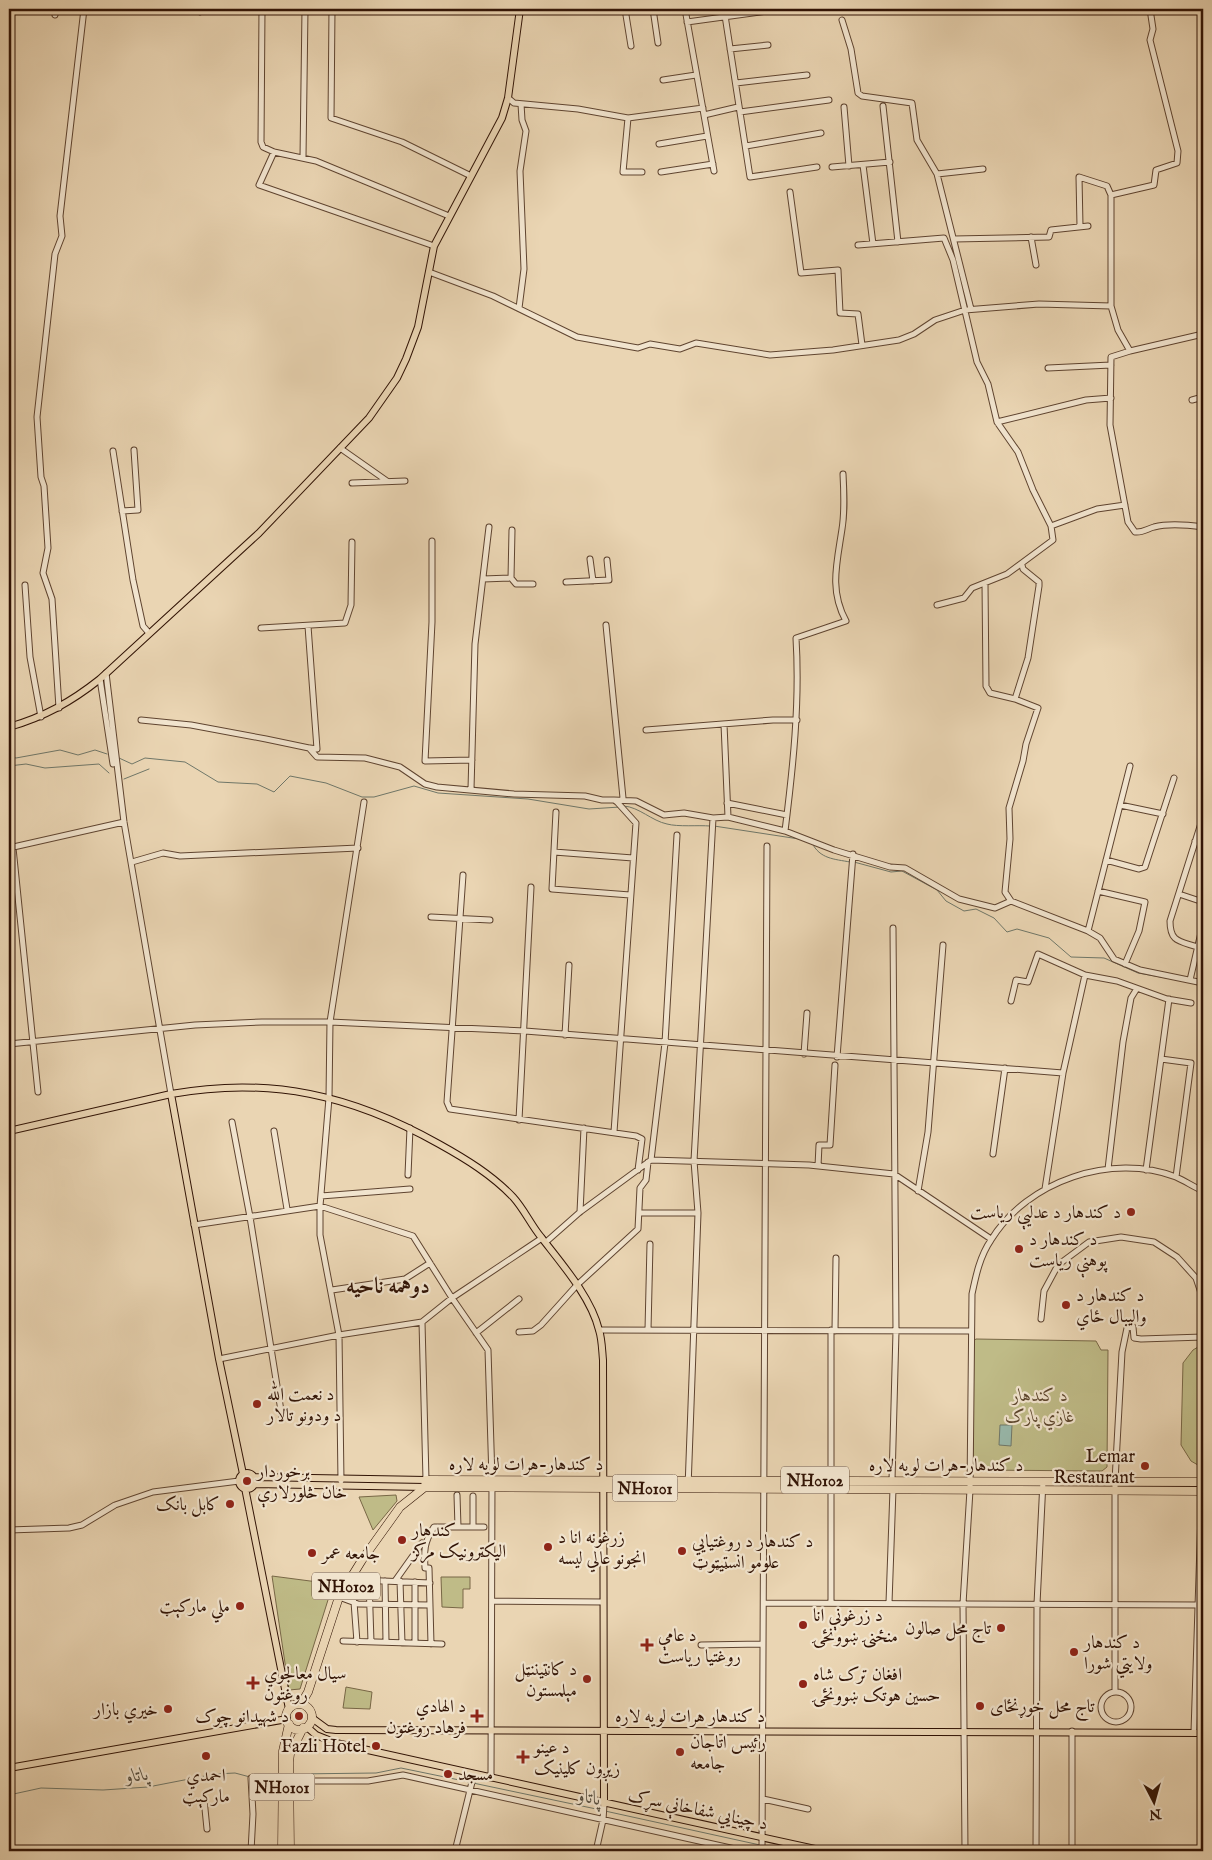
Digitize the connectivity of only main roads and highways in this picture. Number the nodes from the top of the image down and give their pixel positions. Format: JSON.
{"nodes":[{"id":1,"x":520,"y":9,"type":"edge"},
{"id":2,"x":9,"y":727,"type":"edge"},
{"id":3,"x":170,"y":1094,"type":"junction"},
{"id":4,"x":9,"y":1131,"type":"edge"},
{"id":5,"x":243,"y":1474,"type":"junction"},
{"id":6,"x":254,"y":1480,"type":"junction"},
{"id":7,"x":1203,"y":1482,"type":"edge"},
{"id":8,"x":426,"y":1483,"type":"junction"},
{"id":9,"x":603,"y":1483,"type":"junction"},
{"id":10,"x":764,"y":1484,"type":"joint"},
{"id":11,"x":891,"y":1486,"type":"junction"},
{"id":12,"x":246,"y":1488,"type":"junction"},
{"id":13,"x":1202,"y":1491,"type":"edge"},
{"id":14,"x":301,"y":1704,"type":"junction"},
{"id":15,"x":289,"y":1709,"type":"junction"},
{"id":16,"x":312,"y":1718,"type":"junction"},
{"id":17,"x":288,"y":1722,"type":"junction"},
{"id":18,"x":305,"y":1728,"type":"junction"},
{"id":19,"x":603,"y":1732,"type":"junction"},
{"id":20,"x":1203,"y":1733,"type":"edge"},
{"id":21,"x":9,"y":1768,"type":"edge"},
{"id":22,"x":604,"y":1812,"type":"junction"},
{"id":23,"x":763,"y":1846,"type":"edge"},
{"id":24,"x":282,"y":1851,"type":"edge"},
{"id":25,"x":290,"y":1851,"type":"edge"},
{"id":26,"x":824,"y":1851,"type":"edge"}],
"edges":[{"from":1,"to":2,"type":"main road"},
{"from":3,"to":4,"type":"main road"},
{"from":3,"to":5,"type":"main road"},
{"from":3,"to":9,"type":"main road"},
{"from":5,"to":6,"type":"main road"},
{"from":5,"to":12,"type":"main road"},
{"from":6,"to":8,"type":"main road"},
{"from":6,"to":12,"type":"main road"},
{"from":7,"to":11,"type":"highway","name":"د کندهار-هرات لويه لاره"},
{"from":8,"to":9,"type":"highway","name":"د کندهار-هرات لويه لاره"},
{"from":8,"to":14,"type":"highway","number":"NH0102"},
{"from":9,"to":10,"type":"highway","name":"د کندهار-هرات لويه لاره","number":"NH0101"},
{"from":9,"to":19,"type":"main road"},
{"from":10,"to":11,"type":"highway","name":"د کندهار-هرات لويه لاره","number":"NH0102"},
{"from":11,"to":13,"type":"highway","name":"د کندهار-هرات لويه لاره"},
{"from":12,"to":15,"type":"main road"},
{"from":14,"to":15,"type":"highway"},
{"from":14,"to":16,"type":"highway"},
{"from":15,"to":17,"type":"highway"},
{"from":16,"to":18,"type":"highway"},
{"from":16,"to":19,"type":"main road","name":"د کندهار هرات لویه لاره"},
{"from":17,"to":18,"type":"highway"},
{"from":17,"to":21,"type":"main road"},
{"from":17,"to":24,"type":"highway","number":"NH0101"},
{"from":18,"to":22,"type":"main road","name":"د چينايي شفاخانې سړک"},
{"from":18,"to":25,"type":"highway","number":"NH0101"},
{"from":19,"to":20,"type":"main road","name":"د کندهار هرات لویه لاره"},
{"from":19,"to":22,"type":"main road"},
{"from":22,"to":23,"type":"main road","name":"د چينايي شفاخانې سړک"},
{"from":23,"to":26,"type":"main road","name":"د چينايي شفاخانې سړک"}]}
